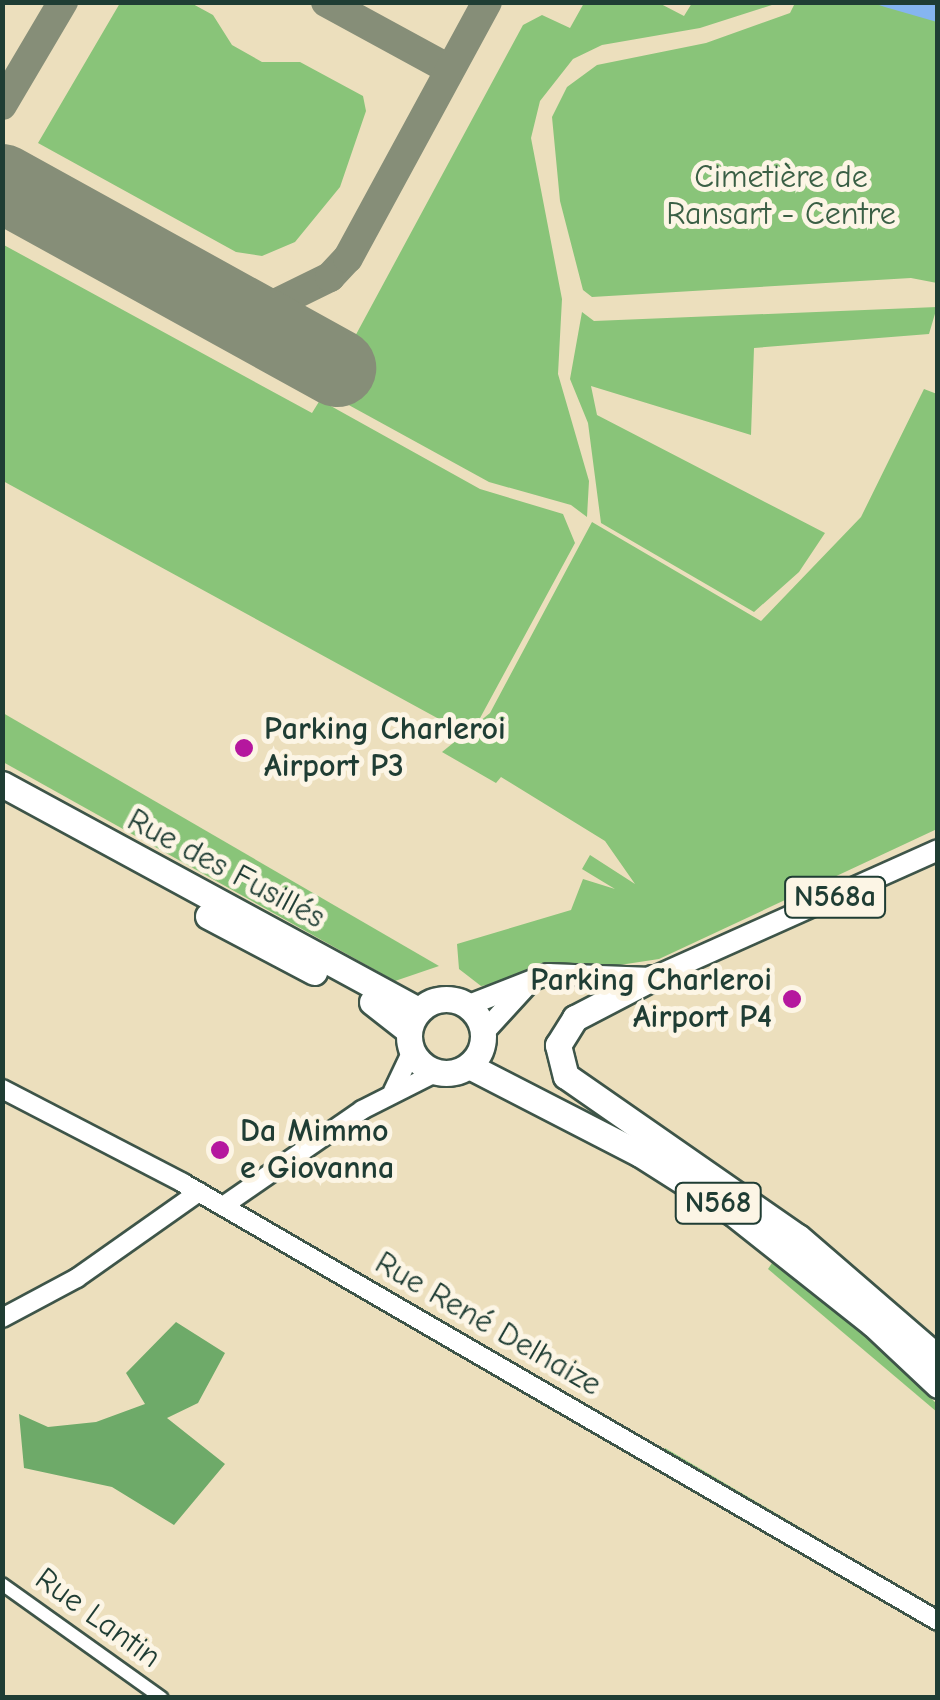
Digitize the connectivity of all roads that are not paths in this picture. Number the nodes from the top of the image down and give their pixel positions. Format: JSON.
{"nodes":[{"id":1,"x":2,"y":784,"type":"edge"},
{"id":2,"x":2,"y":802,"type":"edge"},
{"id":3,"x":938,"y":850,"type":"edge"},
{"id":4,"x":652,"y":978,"type":"junction"},
{"id":5,"x":532,"y":980,"type":"junction"},
{"id":6,"x":469,"y":1005,"type":"junction"},
{"id":7,"x":413,"y":1031,"type":"junction"},
{"id":8,"x":478,"y":1049,"type":"junction"},
{"id":9,"x":437,"y":1072,"type":"junction"},
{"id":10,"x":2,"y":1089,"type":"edge"},
{"id":11,"x":390,"y":1095,"type":"junction"},
{"id":12,"x":647,"y":1132,"type":"junction"},
{"id":13,"x":198,"y":1192,"type":"junction"},
{"id":14,"x":223,"y":1206,"type":"junction"},
{"id":15,"x":2,"y":1318,"type":"edge"},
{"id":16,"x":938,"y":1358,"type":"edge"},
{"id":17,"x":938,"y":1385,"type":"edge"},
{"id":18,"x":2,"y":1584,"type":"edge"},
{"id":19,"x":938,"y":1620,"type":"edge"},
{"id":20,"x":162,"y":1698,"type":"edge"}],
"edges":[{"from":1,"to":7,"type":"highway","name":"Rue des Fusillés"},
{"from":2,"to":7,"type":"highway","name":"Rue des Fusillés"},
{"from":3,"to":4,"type":"main road","number":"N568a"},
{"from":4,"to":5,"type":"main road","number":"N568a"},
{"from":4,"to":12,"type":"highway"},
{"from":5,"to":6,"type":"main road","number":"N568a"},
{"from":5,"to":8,"type":"main road"},
{"from":6,"to":7,"type":"highway"},
{"from":6,"to":8,"type":"highway"},
{"from":7,"to":9,"type":"highway"},
{"from":7,"to":11,"type":"street"},
{"from":8,"to":9,"type":"highway"},
{"from":8,"to":12,"type":"highway","number":"N568"},
{"from":8,"to":17,"type":"highway","number":"N568"},
{"from":9,"to":11,"type":"street"},
{"from":10,"to":13,"type":"street","name":"Rue René Delhaize"},
{"from":11,"to":14,"type":"street"},
{"from":12,"to":16,"type":"highway","number":"N568"},
{"from":13,"to":14,"type":"street","name":"Rue René Delhaize"},
{"from":13,"to":15,"type":"street"},
{"from":14,"to":19,"type":"street","name":"Rue René Delhaize"},
{"from":18,"to":20,"type":"street","name":"Rue Lantin"}]}
